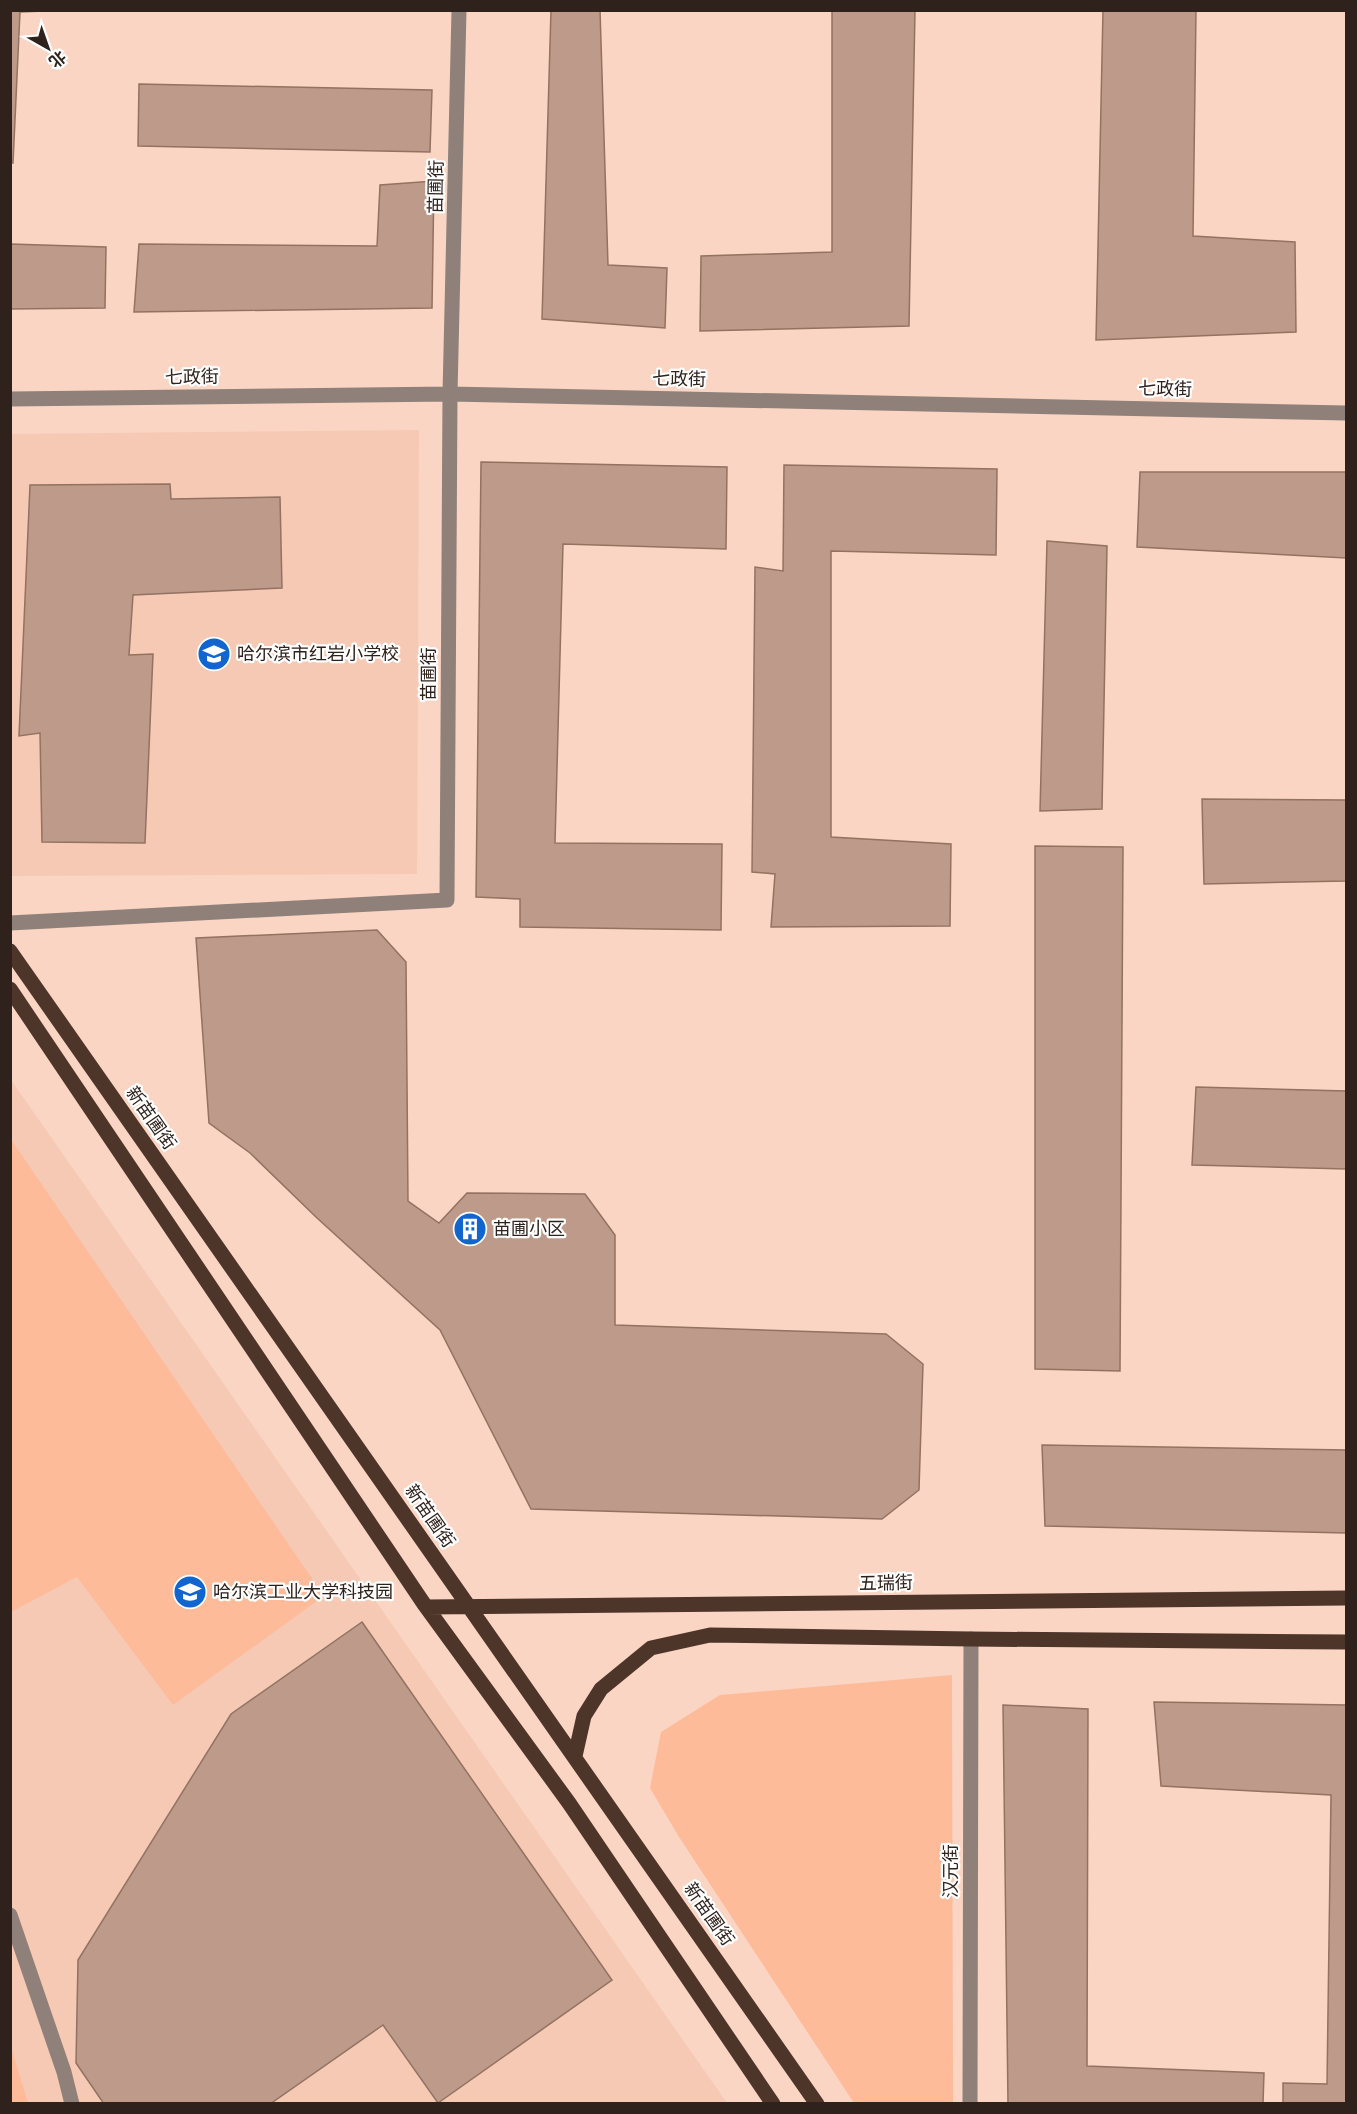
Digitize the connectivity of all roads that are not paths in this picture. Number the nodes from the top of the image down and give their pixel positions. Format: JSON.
{"nodes":[{"id":1,"x":459,"y":10,"type":"edge"},
{"id":2,"x":450,"y":394,"type":"junction"},
{"id":3,"x":10,"y":399,"type":"edge"},
{"id":4,"x":1347,"y":413,"type":"edge"},
{"id":5,"x":10,"y":923,"type":"edge"},
{"id":6,"x":10,"y":951,"type":"edge"},
{"id":7,"x":10,"y":989,"type":"edge"},
{"id":8,"x":1347,"y":1598,"type":"edge"},
{"id":9,"x":470,"y":1606,"type":"junction"},
{"id":10,"x":426,"y":1607,"type":"junction"},
{"id":11,"x":971,"y":1639,"type":"junction"},
{"id":12,"x":1347,"y":1642,"type":"edge"},
{"id":13,"x":575,"y":1756,"type":"junction"},
{"id":14,"x":10,"y":1915,"type":"edge"},
{"id":15,"x":72,"y":2103,"type":"edge"},
{"id":16,"x":773,"y":2103,"type":"edge"},
{"id":17,"x":817,"y":2103,"type":"edge"},
{"id":18,"x":970,"y":2103,"type":"edge"}],
"edges":[{"from":1,"to":2,"type":"street","name":"苗圃街"},
{"from":2,"to":3,"type":"street","name":"七政街"},
{"from":2,"to":4,"type":"street","name":"七政街"},
{"from":2,"to":5,"type":"street","name":"苗圃街"},
{"from":6,"to":9,"type":"main road","name":"新苗圃街"},
{"from":7,"to":10,"type":"main road"},
{"from":8,"to":9,"type":"main road","name":"五瑞街"},
{"from":9,"to":10,"type":"main road","name":"五瑞街"},
{"from":9,"to":13,"type":"main road","name":"新苗圃街"},
{"from":10,"to":16,"type":"main road"},
{"from":11,"to":12,"type":"main road"},
{"from":11,"to":13,"type":"main road"},
{"from":11,"to":18,"type":"street","name":"汉元街"},
{"from":13,"to":17,"type":"main road","name":"新苗圃街"},
{"from":14,"to":15,"type":"street"}]}
